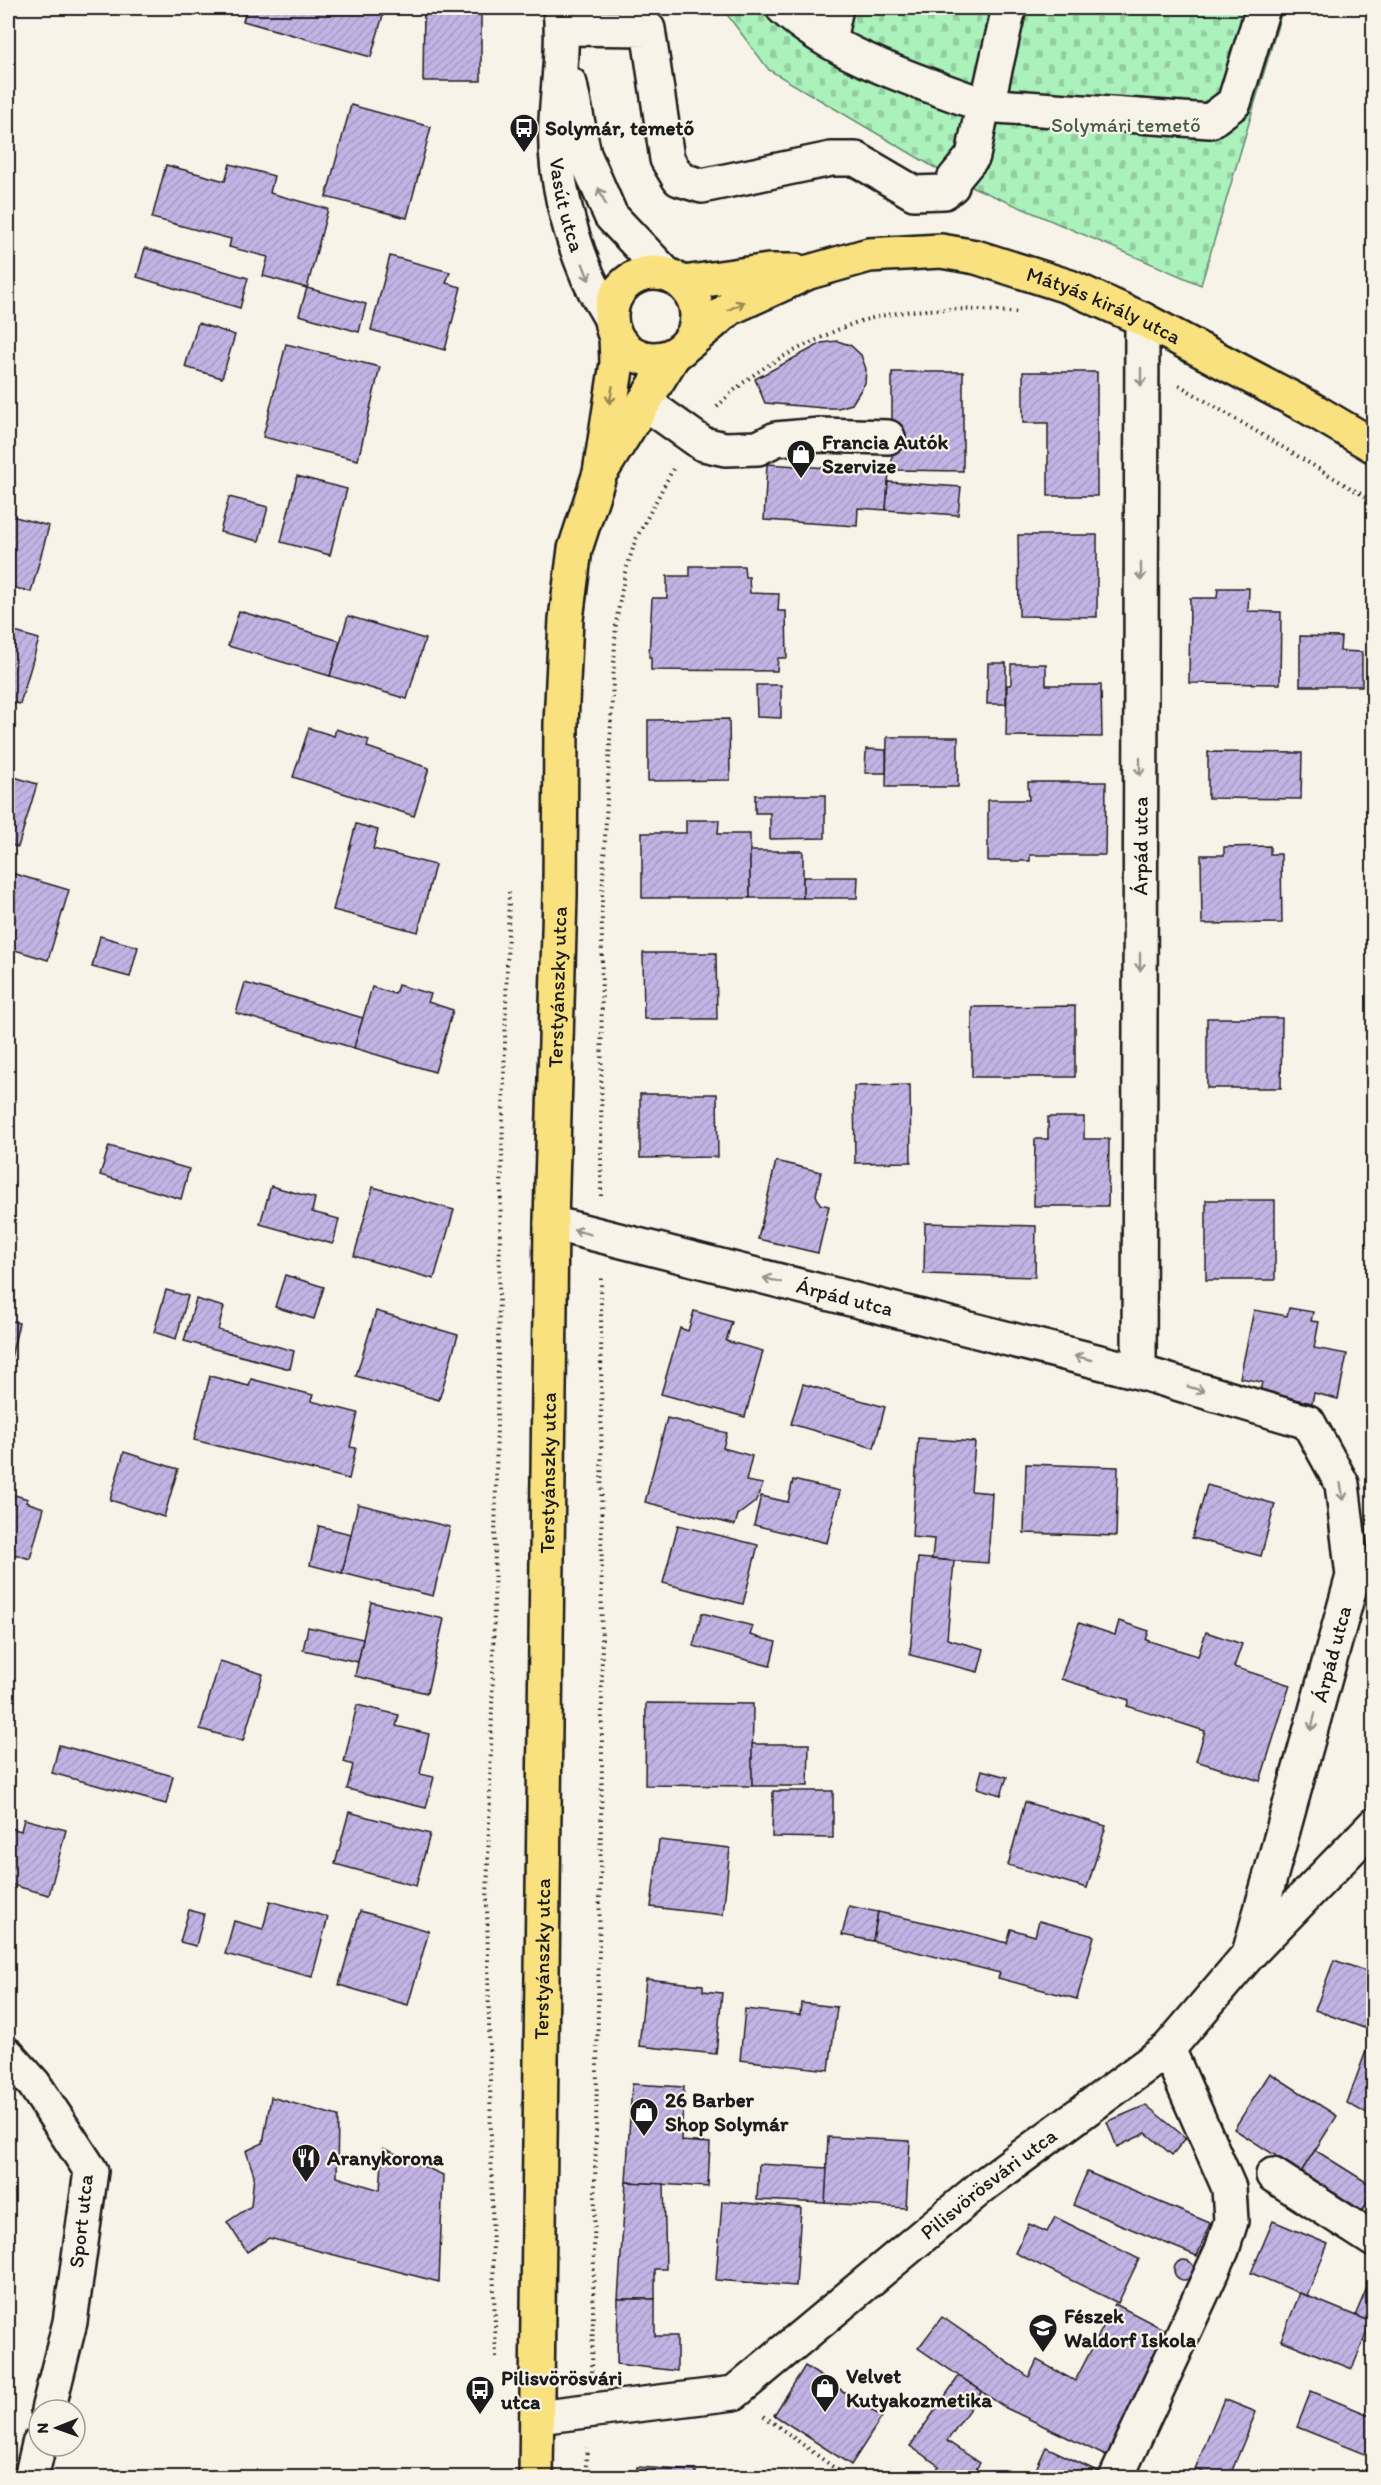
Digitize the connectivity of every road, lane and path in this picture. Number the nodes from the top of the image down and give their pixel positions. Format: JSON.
{"nodes":[{"id":1,"x":783,"y":8,"type":"edge"},
{"id":2,"x":836,"y":8,"type":"edge"},
{"id":3,"x":1009,"y":8,"type":"edge"},
{"id":4,"x":1263,"y":8,"type":"edge"},
{"id":5,"x":562,"y":29,"type":"edge"},
{"id":6,"x":829,"y":40,"type":"junction"},
{"id":7,"x":983,"y":105,"type":"junction"},
{"id":8,"x":809,"y":272,"type":"junction"},
{"id":9,"x":674,"y":278,"type":"junction"},
{"id":10,"x":1028,"y":316,"type":"dead end"},
{"id":11,"x":1142,"y":319,"type":"junction"},
{"id":12,"x":613,"y":327,"type":"junction"},
{"id":13,"x":682,"y":349,"type":"junction"},
{"id":14,"x":1141,"y":363,"type":"junction"},
{"id":15,"x":644,"y":402,"type":"junction"},
{"id":16,"x":693,"y":437,"type":"junction"},
{"id":17,"x":888,"y":437,"type":"dead end"},
{"id":18,"x":1374,"y":446,"type":"edge"},
{"id":19,"x":600,"y":473,"type":"junction"},
{"id":20,"x":1374,"y":502,"type":"edge"},
{"id":21,"x":509,"y":892,"type":"dead end"},
{"id":22,"x":551,"y":1223,"type":"junction"},
{"id":23,"x":601,"y":1236,"type":"junction"},
{"id":24,"x":1139,"y":1372,"type":"junction"},
{"id":25,"x":1374,"y":1825,"type":"edge"},
{"id":26,"x":1249,"y":1954,"type":"junction"},
{"id":27,"x":1168,"y":2049,"type":"junction"},
{"id":28,"x":8,"y":2055,"type":"edge"},
{"id":29,"x":1273,"y":2175,"type":"dead end"},
{"id":30,"x":1374,"y":2240,"type":"edge"},
{"id":31,"x":496,"y":2360,"type":"dead end"},
{"id":32,"x":734,"y":2393,"type":"junction"},
{"id":33,"x":51,"y":2398,"type":"edge"},
{"id":34,"x":591,"y":2410,"type":"junction"},
{"id":35,"x":537,"y":2417,"type":"junction"},
{"id":36,"x":36,"y":2458,"type":"edge"},
{"id":37,"x":31,"y":2478,"type":"edge"},
{"id":38,"x":536,"y":2478,"type":"edge"},
{"id":39,"x":585,"y":2478,"type":"edge"},
{"id":40,"x":848,"y":2478,"type":"edge"},
{"id":41,"x":1116,"y":2478,"type":"edge"}],
"edges":[{"from":1,"to":6,"type":"street"},
{"from":2,"to":6,"type":"street"},
{"from":3,"to":7,"type":"street"},
{"from":4,"to":7,"type":"street"},
{"from":5,"to":7,"type":"street"},
{"from":9,"to":5,"type":"street","name":"Vasút utca","one_way":true},
{"from":5,"to":12,"type":"street","name":"Vasút utca","one_way":true},
{"from":6,"to":7,"type":"street"},
{"from":8,"to":9,"type":"main road","name":"Mátyás király utca"},
{"from":8,"to":11,"type":"main road","name":"Mátyás király utca"},
{"from":13,"to":8,"type":"main road","name":"Mátyás király utca","one_way":true},
{"from":9,"to":12,"type":"main road"},
{"from":9,"to":13,"type":"main road"},
{"from":10,"to":16,"type":"path"},
{"from":11,"to":14,"type":"street","name":"Árpád utca"},
{"from":11,"to":18,"type":"main road","name":"Mátyás király utca"},
{"from":12,"to":13,"type":"main road"},
{"from":12,"to":19,"type":"main road","name":"Terstyánszky utca","one_way":true},
{"from":13,"to":15,"type":"main road","name":"Terstyánszky utca"},
{"from":14,"to":20,"type":"path"},
{"from":14,"to":24,"type":"street","name":"Árpád utca","one_way":true},
{"from":15,"to":16,"type":"street"},
{"from":15,"to":19,"type":"main road","name":"Terstyánszky utca"},
{"from":16,"to":17,"type":"street"},
{"from":16,"to":23,"type":"path"},
{"from":19,"to":22,"type":"main road","name":"Terstyánszky utca"},
{"from":21,"to":31,"type":"path"},
{"from":23,"to":22,"type":"street","name":"Árpád utca","one_way":true},
{"from":22,"to":35,"type":"main road","name":"Terstyánszky utca"},
{"from":24,"to":23,"type":"street","name":"Árpád utca","one_way":true},
{"from":23,"to":34,"type":"path"},
{"from":24,"to":26,"type":"street","name":"Árpád utca","one_way":true},
{"from":25,"to":26,"type":"street","name":"Pilisvörösvári utca"},
{"from":26,"to":27,"type":"street","name":"Pilisvörösvári utca"},
{"from":27,"to":32,"type":"street","name":"Pilisvörösvári utca"},
{"from":27,"to":41,"type":"street"},
{"from":28,"to":33,"type":"street","name":"Sport utca"},
{"from":29,"to":30,"type":"street"},
{"from":32,"to":34,"type":"street"},
{"from":32,"to":40,"type":"path"},
{"from":34,"to":35,"type":"street"},
{"from":34,"to":39,"type":"path"},
{"from":35,"to":38,"type":"main road","name":"Terstyánszky utca"},
{"from":36,"to":37,"type":"street"}]}
